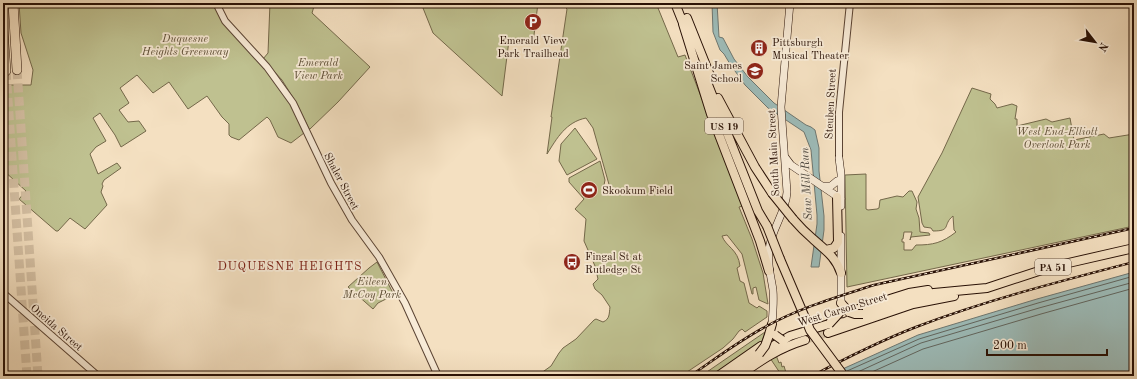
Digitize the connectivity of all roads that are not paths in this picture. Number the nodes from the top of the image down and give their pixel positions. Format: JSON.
{"nodes":[{"id":1,"x":12,"y":3,"type":"edge"},
{"id":2,"x":216,"y":3,"type":"edge"},
{"id":3,"x":674,"y":3,"type":"edge"},
{"id":4,"x":680,"y":3,"type":"edge"},
{"id":5,"x":790,"y":3,"type":"edge"},
{"id":6,"x":850,"y":3,"type":"edge"},
{"id":7,"x":683,"y":24,"type":"junction"},
{"id":8,"x":3,"y":30,"type":"edge"},
{"id":9,"x":17,"y":70,"type":"tunnel mouth"},
{"id":10,"x":6,"y":71,"type":"tunnel mouth"},
{"id":11,"x":718,"y":98,"type":"junction"},
{"id":12,"x":785,"y":157,"type":"junction"},
{"id":13,"x":839,"y":158,"type":"junction"},
{"id":14,"x":805,"y":174,"type":"junction"},
{"id":15,"x":787,"y":181,"type":"junction"},
{"id":16,"x":837,"y":181,"type":"junction"},
{"id":17,"x":822,"y":186,"type":"junction"},
{"id":18,"x":839,"y":198,"type":"junction"},
{"id":19,"x":767,"y":226,"type":"junction"},
{"id":20,"x":1134,"y":248,"type":"edge"},
{"id":21,"x":826,"y":250,"type":"junction"},
{"id":22,"x":769,"y":271,"type":"junction"},
{"id":23,"x":841,"y":273,"type":"junction"},
{"id":24,"x":974,"y":290,"type":"junction"},
{"id":25,"x":954,"y":292,"type":"junction"},
{"id":26,"x":3,"y":293,"type":"edge"},
{"id":27,"x":842,"y":308,"type":"junction"},
{"id":28,"x":855,"y":310,"type":"dead end"},
{"id":29,"x":864,"y":314,"type":"junction"},
{"id":30,"x":772,"y":324,"type":"joint"},
{"id":31,"x":829,"y":324,"type":"junction"},
{"id":32,"x":810,"y":330,"type":"junction"},
{"id":33,"x":828,"y":332,"type":"tunnel mouth"},
{"id":34,"x":775,"y":338,"type":"junction"},
{"id":35,"x":805,"y":340,"type":"tunnel mouth"},
{"id":36,"x":761,"y":346,"type":"dead end"},
{"id":37,"x":760,"y":354,"type":"junction"},
{"id":38,"x":98,"y":376,"type":"edge"},
{"id":39,"x":438,"y":376,"type":"edge"},
{"id":40,"x":718,"y":376,"type":"edge"},
{"id":41,"x":728,"y":376,"type":"edge"},
{"id":42,"x":739,"y":376,"type":"edge"},
{"id":43,"x":844,"y":376,"type":"edge"}],
"edges":[{"from":1,"to":9,"type":"highway"},
{"from":2,"to":39,"type":"street","name":"Shaler Street"},
{"from":3,"to":7,"type":"main road","number":"US 19"},
{"from":4,"to":11,"type":"main road","number":"US 19"},
{"from":5,"to":12,"type":"main road","name":"South Main Street"},
{"from":6,"to":13,"type":"street","name":"Steuben Street"},
{"from":7,"to":19,"type":"main road","number":"US 19"},
{"from":7,"to":22,"type":"main road"},
{"from":8,"to":10,"type":"highway"},
{"from":11,"to":19,"type":"main road","number":"US 19"},
{"from":11,"to":21,"type":"main road","bridge":true},
{"from":12,"to":14,"type":"main road"},
{"from":12,"to":15,"type":"main road","name":"South Main Street"},
{"from":13,"to":16,"type":"main road","name":"Steuben Street"},
{"from":13,"to":18,"type":"main road","name":"Steuben Street"},
{"from":14,"to":15,"type":"main road"},
{"from":14,"to":17,"type":"main road"},
{"from":15,"to":22,"type":"main road","name":"South Main Street"},
{"from":16,"to":17,"type":"main road"},
{"from":16,"to":18,"type":"main road","name":"Steuben Street"},
{"from":17,"to":18,"type":"main road"},
{"from":18,"to":21,"type":"main road"},
{"from":18,"to":23,"type":"main road","name":"Steuben Street"},
{"from":19,"to":32,"type":"main road","number":"US 19","bridge":true},
{"from":20,"to":24,"type":"main road","name":"West Carson Street","number":"PA 51"},
{"from":21,"to":23,"type":"main road"},
{"from":22,"to":30,"type":"main road","name":"South Main Street"},
{"from":23,"to":27,"type":"main road","name":"Steuben Street"},
{"from":24,"to":25,"type":"main road","name":"West Carson Street","number":"PA 51"},
{"from":24,"to":33,"type":"main road"},
{"from":25,"to":28,"type":"main road"},
{"from":25,"to":29,"type":"main road","name":"West Carson Street","number":"PA 51"},
{"from":26,"to":38,"type":"street","name":"Oneida Street"},
{"from":27,"to":29,"type":"main road","bridge":true},
{"from":27,"to":31,"type":"main road","bridge":true},
{"from":29,"to":31,"type":"main road","name":"West Carson Street","number":"PA 51","bridge":true},
{"from":30,"to":34,"type":"main road"},
{"from":31,"to":32,"type":"main road","name":"West Carson Street","number":"PA 51"},
{"from":32,"to":34,"type":"main road","name":"West Carson Street","number":"PA 51"},
{"from":32,"to":43,"type":"main road","number":"US 19","bridge":true},
{"from":34,"to":37,"type":"main road","name":"West Carson Street"},
{"from":34,"to":37,"type":"main road","bridge":true},
{"from":35,"to":42,"type":"main road"},
{"from":36,"to":40,"type":"main road"},
{"from":37,"to":41,"type":"main road","name":"West Carson Street"}]}
